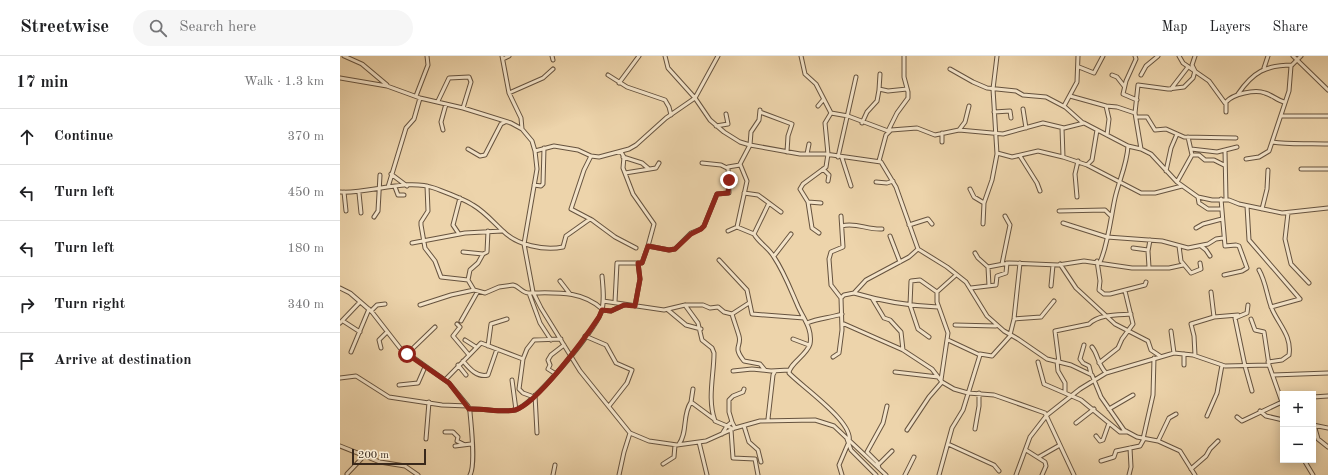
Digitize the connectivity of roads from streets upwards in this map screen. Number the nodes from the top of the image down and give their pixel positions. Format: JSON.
{"nodes":[{"id":1,"x":344,"y":56,"type":"edge"},
{"id":2,"x":349,"y":56,"type":"edge"},
{"id":3,"x":427,"y":56,"type":"edge"},
{"id":4,"x":509,"y":56,"type":"edge"},
{"id":5,"x":639,"y":56,"type":"edge"},
{"id":6,"x":665,"y":56,"type":"edge"},
{"id":7,"x":718,"y":56,"type":"edge"},
{"id":8,"x":801,"y":56,"type":"edge"},
{"id":9,"x":904,"y":56,"type":"edge"},
{"id":10,"x":997,"y":56,"type":"edge"},
{"id":11,"x":1078,"y":56,"type":"edge"},
{"id":12,"x":1104,"y":56,"type":"edge"},
{"id":13,"x":1135,"y":56,"type":"edge"},
{"id":14,"x":1158,"y":56,"type":"edge"},
{"id":15,"x":1179,"y":56,"type":"edge"},
{"id":16,"x":1195,"y":56,"type":"edge"},
{"id":17,"x":1268,"y":56,"type":"edge"},
{"id":18,"x":1293,"y":56,"type":"edge"},
{"id":19,"x":1301,"y":56,"type":"edge"},
{"id":20,"x":502,"y":58,"type":"edge"},
{"id":21,"x":1297,"y":60,"type":"junction"},
{"id":22,"x":1292,"y":64,"type":"junction"},
{"id":23,"x":1078,"y":66,"type":"junction"},
{"id":24,"x":1188,"y":67,"type":"junction"},
{"id":25,"x":1264,"y":68,"type":"junction"},
{"id":26,"x":553,"y":69,"type":"dead end"},
{"id":27,"x":950,"y":70,"type":"dead end"},
{"id":28,"x":1195,"y":71,"type":"junction"},
{"id":29,"x":880,"y":74,"type":"dead end"},
{"id":30,"x":608,"y":75,"type":"dead end"},
{"id":31,"x":1112,"y":75,"type":"dead end"},
{"id":32,"x":1141,"y":75,"type":"dead end"},
{"id":33,"x":340,"y":78,"type":"edge"},
{"id":34,"x":856,"y":78,"type":"dead end"},
{"id":35,"x":619,"y":83,"type":"junction"},
{"id":36,"x":387,"y":86,"type":"junction"},
{"id":37,"x":1124,"y":86,"type":"junction"},
{"id":38,"x":879,"y":89,"type":"junction"},
{"id":39,"x":907,"y":89,"type":"junction"},
{"id":40,"x":993,"y":89,"type":"junction"},
{"id":41,"x":1170,"y":89,"type":"junction"},
{"id":42,"x":1328,"y":90,"type":"edge"},
{"id":43,"x":509,"y":93,"type":"junction"},
{"id":44,"x":1238,"y":94,"type":"junction"},
{"id":45,"x":416,"y":96,"type":"junction"},
{"id":46,"x":1070,"y":96,"type":"junction"},
{"id":47,"x":420,"y":98,"type":"junction"},
{"id":48,"x":695,"y":98,"type":"junction"},
{"id":49,"x":823,"y":100,"type":"junction"},
{"id":50,"x":1137,"y":100,"type":"junction"},
{"id":51,"x":438,"y":101,"type":"junction"},
{"id":52,"x":1284,"y":102,"type":"junction"},
{"id":53,"x":1225,"y":103,"type":"junction"},
{"id":54,"x":446,"y":104,"type":"junction"},
{"id":55,"x":818,"y":106,"type":"dead end"},
{"id":56,"x":969,"y":106,"type":"dead end"},
{"id":57,"x":1106,"y":106,"type":"junction"},
{"id":58,"x":1065,"y":107,"type":"junction"},
{"id":59,"x":463,"y":108,"type":"junction"},
{"id":60,"x":1023,"y":109,"type":"dead end"},
{"id":61,"x":994,"y":112,"type":"junction"},
{"id":62,"x":1226,"y":112,"type":"dead end"},
{"id":63,"x":1135,"y":113,"type":"junction"},
{"id":64,"x":726,"y":114,"type":"dead end"},
{"id":65,"x":831,"y":114,"type":"junction"},
{"id":66,"x":670,"y":115,"type":"junction"},
{"id":67,"x":848,"y":116,"type":"junction"},
{"id":68,"x":1281,"y":116,"type":"junction"},
{"id":69,"x":1328,"y":116,"type":"edge"},
{"id":70,"x":1136,"y":117,"type":"junction"},
{"id":71,"x":1011,"y":118,"type":"dead end"},
{"id":72,"x":505,"y":122,"type":"junction"},
{"id":73,"x":862,"y":122,"type":"junction"},
{"id":74,"x":1083,"y":123,"type":"junction"},
{"id":75,"x":716,"y":126,"type":"junction"},
{"id":76,"x":1026,"y":128,"type":"junction"},
{"id":77,"x":1062,"y":128,"type":"junction"},
{"id":78,"x":522,"y":129,"type":"junction"},
{"id":79,"x":443,"y":130,"type":"dead end"},
{"id":80,"x":959,"y":130,"type":"junction"},
{"id":81,"x":1097,"y":130,"type":"junction"},
{"id":82,"x":888,"y":131,"type":"junction"},
{"id":83,"x":942,"y":134,"type":"junction"},
{"id":84,"x":996,"y":134,"type":"junction"},
{"id":85,"x":1177,"y":134,"type":"junction"},
{"id":86,"x":1107,"y":135,"type":"junction"},
{"id":87,"x":1188,"y":137,"type":"junction"},
{"id":88,"x":1236,"y":138,"type":"dead end"},
{"id":89,"x":942,"y":142,"type":"dead end"},
{"id":90,"x":1272,"y":142,"type":"junction"},
{"id":91,"x":809,"y":144,"type":"dead end"},
{"id":92,"x":1328,"y":144,"type":"edge"},
{"id":93,"x":750,"y":145,"type":"junction"},
{"id":94,"x":1128,"y":146,"type":"junction"},
{"id":95,"x":1237,"y":147,"type":"dead end"},
{"id":96,"x":544,"y":148,"type":"junction"},
{"id":97,"x":468,"y":149,"type":"dead end"},
{"id":98,"x":1141,"y":149,"type":"junction"},
{"id":99,"x":1191,"y":149,"type":"junction"},
{"id":100,"x":535,"y":151,"type":"junction"},
{"id":101,"x":1225,"y":151,"type":"junction"},
{"id":102,"x":621,"y":152,"type":"junction"},
{"id":103,"x":787,"y":152,"type":"junction"},
{"id":104,"x":997,"y":153,"type":"junction"},
{"id":105,"x":807,"y":154,"type":"junction"},
{"id":106,"x":828,"y":154,"type":"junction"},
{"id":107,"x":1192,"y":155,"type":"junction"},
{"id":108,"x":591,"y":156,"type":"junction"},
{"id":109,"x":623,"y":156,"type":"junction"},
{"id":110,"x":1020,"y":156,"type":"junction"},
{"id":111,"x":840,"y":157,"type":"junction"},
{"id":112,"x":1063,"y":157,"type":"junction"},
{"id":113,"x":1246,"y":159,"type":"dead end"},
{"id":114,"x":879,"y":161,"type":"junction"},
{"id":115,"x":1078,"y":161,"type":"junction"},
{"id":116,"x":659,"y":163,"type":"dead end"},
{"id":117,"x":702,"y":163,"type":"dead end"},
{"id":118,"x":740,"y":165,"type":"junction"},
{"id":119,"x":1087,"y":165,"type":"junction"},
{"id":120,"x":1224,"y":165,"type":"junction"},
{"id":121,"x":727,"y":168,"type":"junction"},
{"id":122,"x":649,"y":169,"type":"junction"},
{"id":123,"x":823,"y":169,"type":"junction"},
{"id":124,"x":1301,"y":169,"type":"dead end"},
{"id":125,"x":1328,"y":169,"type":"edge"},
{"id":126,"x":1268,"y":170,"type":"dead end"},
{"id":127,"x":1166,"y":171,"type":"junction"},
{"id":128,"x":625,"y":173,"type":"junction"},
{"id":129,"x":391,"y":174,"type":"junction"},
{"id":130,"x":380,"y":175,"type":"dead end"},
{"id":131,"x":828,"y":180,"type":"dead end"},
{"id":132,"x":893,"y":181,"type":"junction"},
{"id":133,"x":876,"y":182,"type":"dead end"},
{"id":134,"x":1120,"y":182,"type":"junction"},
{"id":135,"x":1177,"y":182,"type":"junction"},
{"id":136,"x":534,"y":185,"type":"junction"},
{"id":137,"x":407,"y":186,"type":"junction"},
{"id":138,"x":427,"y":186,"type":"junction"},
{"id":139,"x":851,"y":186,"type":"dead end"},
{"id":140,"x":1182,"y":186,"type":"junction"},
{"id":141,"x":395,"y":187,"type":"junction"},
{"id":142,"x":379,"y":188,"type":"junction"},
{"id":143,"x":388,"y":188,"type":"junction"},
{"id":144,"x":970,"y":189,"type":"dead end"},
{"id":145,"x":1040,"y":191,"type":"dead end"},
{"id":146,"x":342,"y":192,"type":"edge"},
{"id":147,"x":359,"y":193,"type":"junction"},
{"id":148,"x":744,"y":193,"type":"junction"},
{"id":149,"x":404,"y":196,"type":"dead end"},
{"id":150,"x":1077,"y":197,"type":"dead end"},
{"id":151,"x":1198,"y":197,"type":"junction"},
{"id":152,"x":460,"y":198,"type":"junction"},
{"id":153,"x":1226,"y":199,"type":"junction"},
{"id":154,"x":1221,"y":200,"type":"junction"},
{"id":155,"x":808,"y":202,"type":"junction"},
{"id":156,"x":821,"y":202,"type":"dead end"},
{"id":157,"x":769,"y":203,"type":"junction"},
{"id":158,"x":984,"y":203,"type":"junction"},
{"id":159,"x":1247,"y":206,"type":"junction"},
{"id":160,"x":1328,"y":208,"type":"edge"},
{"id":161,"x":1221,"y":209,"type":"junction"},
{"id":162,"x":1262,"y":209,"type":"junction"},
{"id":163,"x":346,"y":211,"type":"dead end"},
{"id":164,"x":781,"y":212,"type":"dead end"},
{"id":165,"x":1059,"y":212,"type":"dead end"},
{"id":166,"x":361,"y":213,"type":"dead end"},
{"id":167,"x":1288,"y":213,"type":"junction"},
{"id":168,"x":841,"y":216,"type":"dead end"},
{"id":169,"x":1005,"y":216,"type":"dead end"},
{"id":170,"x":1112,"y":216,"type":"junction"},
{"id":171,"x":374,"y":217,"type":"dead end"},
{"id":172,"x":590,"y":219,"type":"junction"},
{"id":173,"x":1222,"y":219,"type":"junction"},
{"id":174,"x":1063,"y":223,"type":"dead end"},
{"id":175,"x":932,"y":224,"type":"dead end"},
{"id":176,"x":984,"y":224,"type":"dead end"},
{"id":177,"x":909,"y":225,"type":"junction"},
{"id":178,"x":842,"y":226,"type":"junction"},
{"id":179,"x":737,"y":227,"type":"junction"},
{"id":180,"x":1196,"y":228,"type":"dead end"},
{"id":181,"x":882,"y":229,"type":"dead end"},
{"id":182,"x":728,"y":231,"type":"dead end"},
{"id":183,"x":488,"y":232,"type":"junction"},
{"id":184,"x":503,"y":232,"type":"junction"},
{"id":185,"x":819,"y":233,"type":"dead end"},
{"id":186,"x":459,"y":234,"type":"junction"},
{"id":187,"x":754,"y":234,"type":"junction"},
{"id":188,"x":791,"y":234,"type":"dead end"},
{"id":189,"x":890,"y":236,"type":"dead end"},
{"id":190,"x":1107,"y":237,"type":"junction"},
{"id":191,"x":1224,"y":238,"type":"junction"},
{"id":192,"x":423,"y":240,"type":"junction"},
{"id":193,"x":1150,"y":240,"type":"junction"},
{"id":194,"x":412,"y":243,"type":"dead end"},
{"id":195,"x":524,"y":244,"type":"junction"},
{"id":196,"x":648,"y":246,"type":"junction"},
{"id":197,"x":1179,"y":246,"type":"junction"},
{"id":198,"x":1201,"y":246,"type":"junction"},
{"id":199,"x":636,"y":248,"type":"dead end"},
{"id":200,"x":1133,"y":248,"type":"dead end"},
{"id":201,"x":918,"y":249,"type":"junction"},
{"id":202,"x":1148,"y":250,"type":"junction"},
{"id":203,"x":463,"y":252,"type":"dead end"},
{"id":204,"x":975,"y":253,"type":"dead end"},
{"id":205,"x":483,"y":254,"type":"junction"},
{"id":206,"x":774,"y":256,"type":"junction"},
{"id":207,"x":1210,"y":256,"type":"dead end"},
{"id":208,"x":719,"y":260,"type":"dead end"},
{"id":209,"x":900,"y":262,"type":"junction"},
{"id":210,"x":1099,"y":262,"type":"junction"},
{"id":211,"x":638,"y":263,"type":"junction"},
{"id":212,"x":1007,"y":263,"type":"junction"},
{"id":213,"x":1020,"y":263,"type":"junction"},
{"id":214,"x":1200,"y":263,"type":"dead end"},
{"id":215,"x":1002,"y":264,"type":"junction"},
{"id":216,"x":1060,"y":264,"type":"junction"},
{"id":217,"x":1053,"y":265,"type":"junction"},
{"id":218,"x":1183,"y":265,"type":"junction"},
{"id":219,"x":988,"y":267,"type":"junction"},
{"id":220,"x":1149,"y":267,"type":"junction"},
{"id":221,"x":1259,"y":270,"type":"dead end"},
{"id":222,"x":956,"y":275,"type":"junction"},
{"id":223,"x":1224,"y":275,"type":"dead end"},
{"id":224,"x":602,"y":276,"type":"dead end"},
{"id":225,"x":468,"y":280,"type":"junction"},
{"id":226,"x":560,"y":281,"type":"dead end"},
{"id":227,"x":1146,"y":282,"type":"dead end"},
{"id":228,"x":1309,"y":283,"type":"dead end"},
{"id":229,"x":990,"y":286,"type":"junction"},
{"id":230,"x":1051,"y":286,"type":"dead end"},
{"id":231,"x":340,"y":288,"type":"edge"},
{"id":232,"x":971,"y":288,"type":"junction"},
{"id":233,"x":476,"y":291,"type":"junction"},
{"id":234,"x":1125,"y":291,"type":"junction"},
{"id":235,"x":533,"y":292,"type":"junction"},
{"id":236,"x":937,"y":292,"type":"junction"},
{"id":237,"x":1211,"y":292,"type":"dead end"},
{"id":238,"x":529,"y":293,"type":"junction"},
{"id":239,"x":854,"y":293,"type":"junction"},
{"id":240,"x":570,"y":294,"type":"junction"},
{"id":241,"x":841,"y":298,"type":"junction"},
{"id":242,"x":872,"y":298,"type":"junction"},
{"id":243,"x":603,"y":301,"type":"junction"},
{"id":244,"x":1054,"y":301,"type":"dead end"},
{"id":245,"x":360,"y":302,"type":"junction"},
{"id":246,"x":615,"y":302,"type":"junction"},
{"id":247,"x":386,"y":304,"type":"dead end"},
{"id":248,"x":749,"y":304,"type":"junction"},
{"id":249,"x":420,"y":305,"type":"dead end"},
{"id":250,"x":624,"y":305,"type":"junction"},
{"id":251,"x":685,"y":305,"type":"junction"},
{"id":252,"x":910,"y":305,"type":"junction"},
{"id":253,"x":1248,"y":305,"type":"dead end"},
{"id":254,"x":635,"y":306,"type":"junction"},
{"id":255,"x":938,"y":307,"type":"dead end"},
{"id":256,"x":1271,"y":307,"type":"junction"},
{"id":257,"x":602,"y":309,"type":"junction"},
{"id":258,"x":370,"y":310,"type":"junction"},
{"id":259,"x":668,"y":310,"type":"junction"},
{"id":260,"x":732,"y":314,"type":"junction"},
{"id":261,"x":842,"y":314,"type":"junction"},
{"id":262,"x":1132,"y":314,"type":"junction"},
{"id":263,"x":1245,"y":314,"type":"junction"},
{"id":264,"x":1106,"y":316,"type":"junction"},
{"id":265,"x":1214,"y":317,"type":"junction"},
{"id":266,"x":804,"y":318,"type":"junction"},
{"id":267,"x":508,"y":319,"type":"dead end"},
{"id":268,"x":1014,"y":319,"type":"junction"},
{"id":269,"x":1251,"y":319,"type":"dead end"},
{"id":270,"x":461,"y":321,"type":"dead end"},
{"id":271,"x":341,"y":322,"type":"edge"},
{"id":272,"x":807,"y":323,"type":"junction"},
{"id":273,"x":842,"y":323,"type":"junction"},
{"id":274,"x":457,"y":324,"type":"dead end"},
{"id":275,"x":956,"y":325,"type":"dead end"},
{"id":276,"x":996,"y":326,"type":"junction"},
{"id":277,"x":435,"y":327,"type":"dead end"},
{"id":278,"x":700,"y":329,"type":"junction"},
{"id":279,"x":1128,"y":331,"type":"junction"},
{"id":280,"x":1171,"y":331,"type":"dead end"},
{"id":281,"x":360,"y":332,"type":"junction"},
{"id":282,"x":387,"y":332,"type":"junction"},
{"id":283,"x":1011,"y":335,"type":"junction"},
{"id":284,"x":585,"y":336,"type":"junction"},
{"id":285,"x":928,"y":337,"type":"dead end"},
{"id":286,"x":793,"y":339,"type":"dead end"},
{"id":287,"x":465,"y":340,"type":"dead end"},
{"id":288,"x":551,"y":340,"type":"junction"},
{"id":289,"x":561,"y":340,"type":"junction"},
{"id":290,"x":948,"y":340,"type":"junction"},
{"id":291,"x":564,"y":345,"type":"junction"},
{"id":292,"x":809,"y":345,"type":"junction"},
{"id":293,"x":1084,"y":345,"type":"dead end"},
{"id":294,"x":488,"y":346,"type":"junction"},
{"id":295,"x":476,"y":347,"type":"junction"},
{"id":296,"x":1092,"y":347,"type":"dead end"},
{"id":297,"x":381,"y":348,"type":"dead end"},
{"id":298,"x":497,"y":349,"type":"junction"},
{"id":299,"x":903,"y":350,"type":"junction"},
{"id":300,"x":351,"y":352,"type":"dead end"},
{"id":301,"x":1174,"y":353,"type":"junction"},
{"id":302,"x":407,"y":354,"type":"junction"},
{"id":303,"x":980,"y":354,"type":"junction"},
{"id":304,"x":1184,"y":354,"type":"junction"},
{"id":305,"x":469,"y":355,"type":"junction"},
{"id":306,"x":571,"y":356,"type":"junction"},
{"id":307,"x":1160,"y":356,"type":"junction"},
{"id":308,"x":1195,"y":356,"type":"junction"},
{"id":309,"x":832,"y":357,"type":"dead end"},
{"id":310,"x":1154,"y":358,"type":"junction"},
{"id":311,"x":523,"y":359,"type":"junction"},
{"id":312,"x":463,"y":361,"type":"junction"},
{"id":313,"x":1038,"y":362,"type":"dead end"},
{"id":314,"x":1058,"y":362,"type":"junction"},
{"id":315,"x":1099,"y":363,"type":"junction"},
{"id":316,"x":1268,"y":364,"type":"junction"},
{"id":317,"x":458,"y":365,"type":"junction"},
{"id":318,"x":1184,"y":365,"type":"dead end"},
{"id":319,"x":1222,"y":365,"type":"junction"},
{"id":320,"x":1245,"y":366,"type":"junction"},
{"id":321,"x":425,"y":367,"type":"junction"},
{"id":322,"x":765,"y":370,"type":"junction"},
{"id":323,"x":789,"y":370,"type":"junction"},
{"id":324,"x":732,"y":371,"type":"dead end"},
{"id":325,"x":776,"y":371,"type":"junction"},
{"id":326,"x":895,"y":372,"type":"dead end"},
{"id":327,"x":1106,"y":373,"type":"junction"},
{"id":328,"x":1328,"y":373,"type":"edge"},
{"id":329,"x":556,"y":374,"type":"junction"},
{"id":330,"x":1091,"y":374,"type":"junction"},
{"id":331,"x":466,"y":375,"type":"dead end"},
{"id":332,"x":1273,"y":376,"type":"junction"},
{"id":333,"x":938,"y":377,"type":"junction"},
{"id":334,"x":340,"y":378,"type":"edge"},
{"id":335,"x":445,"y":380,"type":"junction"},
{"id":336,"x":512,"y":380,"type":"dead end"},
{"id":337,"x":942,"y":381,"type":"junction"},
{"id":338,"x":1094,"y":381,"type":"junction"},
{"id":339,"x":400,"y":385,"type":"dead end"},
{"id":340,"x":693,"y":389,"type":"dead end"},
{"id":341,"x":744,"y":389,"type":"dead end"},
{"id":342,"x":1252,"y":391,"type":"dead end"},
{"id":343,"x":1077,"y":392,"type":"junction"},
{"id":344,"x":968,"y":393,"type":"junction"},
{"id":345,"x":979,"y":393,"type":"junction"},
{"id":346,"x":1065,"y":393,"type":"junction"},
{"id":347,"x":1133,"y":395,"type":"dead end"},
{"id":348,"x":1280,"y":395,"type":"edge"},
{"id":349,"x":535,"y":396,"type":"junction"},
{"id":350,"x":1072,"y":396,"type":"junction"},
{"id":351,"x":1328,"y":396,"type":"edge"},
{"id":352,"x":1316,"y":397,"type":"edge"},
{"id":353,"x":1078,"y":398,"type":"junction"},
{"id":354,"x":428,"y":402,"type":"junction"},
{"id":355,"x":690,"y":402,"type":"junction"},
{"id":356,"x":1280,"y":402,"type":"edge"},
{"id":357,"x":609,"y":406,"type":"junction"},
{"id":358,"x":887,"y":406,"type":"dead end"},
{"id":359,"x":468,"y":407,"type":"junction"},
{"id":360,"x":1094,"y":409,"type":"junction"},
{"id":361,"x":1109,"y":409,"type":"junction"},
{"id":362,"x":516,"y":410,"type":"junction"},
{"id":363,"x":1260,"y":411,"type":"junction"},
{"id":364,"x":1176,"y":414,"type":"dead end"},
{"id":365,"x":1047,"y":416,"type":"junction"},
{"id":366,"x":1207,"y":416,"type":"dead end"},
{"id":367,"x":1237,"y":417,"type":"dead end"},
{"id":368,"x":1280,"y":419,"type":"edge"},
{"id":369,"x":715,"y":420,"type":"junction"},
{"id":370,"x":768,"y":420,"type":"junction"},
{"id":371,"x":732,"y":422,"type":"junction"},
{"id":372,"x":1076,"y":423,"type":"dead end"},
{"id":373,"x":1109,"y":423,"type":"junction"},
{"id":374,"x":727,"y":426,"type":"junction"},
{"id":375,"x":744,"y":426,"type":"junction"},
{"id":376,"x":1316,"y":426,"type":"edge"},
{"id":377,"x":1314,"y":427,"type":"edge"},
{"id":378,"x":1328,"y":428,"type":"edge"},
{"id":379,"x":733,"y":429,"type":"junction"},
{"id":380,"x":975,"y":429,"type":"dead end"},
{"id":381,"x":907,"y":430,"type":"dead end"},
{"id":382,"x":445,"y":432,"type":"dead end"},
{"id":383,"x":1126,"y":432,"type":"junction"},
{"id":384,"x":537,"y":433,"type":"dead end"},
{"id":385,"x":630,"y":434,"type":"junction"},
{"id":386,"x":722,"y":434,"type":"junction"},
{"id":387,"x":1096,"y":436,"type":"dead end"},
{"id":388,"x":426,"y":439,"type":"dead end"},
{"id":389,"x":1143,"y":439,"type":"junction"},
{"id":390,"x":848,"y":441,"type":"junction"},
{"id":391,"x":1158,"y":441,"type":"junction"},
{"id":392,"x":1218,"y":441,"type":"dead end"},
{"id":393,"x":699,"y":442,"type":"junction"},
{"id":394,"x":463,"y":444,"type":"junction"},
{"id":395,"x":471,"y":444,"type":"junction"},
{"id":396,"x":948,"y":444,"type":"junction"},
{"id":397,"x":677,"y":445,"type":"junction"},
{"id":398,"x":1060,"y":445,"type":"junction"},
{"id":399,"x":340,"y":446,"type":"edge"},
{"id":400,"x":455,"y":446,"type":"dead end"},
{"id":401,"x":1328,"y":447,"type":"edge"},
{"id":402,"x":1130,"y":448,"type":"junction"},
{"id":403,"x":1026,"y":450,"type":"junction"},
{"id":404,"x":892,"y":451,"type":"dead end"},
{"id":405,"x":365,"y":455,"type":"junction"},
{"id":406,"x":914,"y":457,"type":"dead end"},
{"id":407,"x":1039,"y":458,"type":"junction"},
{"id":408,"x":1101,"y":461,"type":"dead end"},
{"id":409,"x":761,"y":462,"type":"dead end"},
{"id":410,"x":1306,"y":463,"type":"edge"},
{"id":411,"x":663,"y":464,"type":"dead end"},
{"id":412,"x":555,"y":465,"type":"dead end"},
{"id":413,"x":878,"y":466,"type":"junction"},
{"id":414,"x":1191,"y":469,"type":"junction"},
{"id":415,"x":411,"y":470,"type":"junction"},
{"id":416,"x":999,"y":471,"type":"dead end"},
{"id":417,"x":347,"y":474,"type":"edge"},
{"id":418,"x":408,"y":475,"type":"edge"},
{"id":419,"x":418,"y":475,"type":"edge"},
{"id":420,"x":470,"y":475,"type":"edge"},
{"id":421,"x":553,"y":475,"type":"edge"},
{"id":422,"x":619,"y":475,"type":"edge"},
{"id":423,"x":707,"y":475,"type":"edge"},
{"id":424,"x":758,"y":475,"type":"edge"},
{"id":425,"x":842,"y":475,"type":"edge"},
{"id":426,"x":876,"y":475,"type":"edge"},
{"id":427,"x":886,"y":475,"type":"edge"},
{"id":428,"x":905,"y":475,"type":"edge"},
{"id":429,"x":939,"y":475,"type":"edge"},
{"id":430,"x":1016,"y":475,"type":"edge"},
{"id":431,"x":1042,"y":475,"type":"edge"},
{"id":432,"x":1074,"y":475,"type":"edge"},
{"id":433,"x":1128,"y":475,"type":"edge"},
{"id":434,"x":1195,"y":475,"type":"edge"},
{"id":435,"x":1313,"y":475,"type":"edge"}],
"edges":[{"from":1,"to":2,"type":"street"},
{"from":2,"to":36,"type":"street"},
{"from":3,"to":45,"type":"street"},
{"from":4,"to":20,"type":"street"},
{"from":5,"to":35,"type":"street"},
{"from":6,"to":48,"type":"street"},
{"from":7,"to":48,"type":"street"},
{"from":8,"to":49,"type":"street"},
{"from":9,"to":39,"type":"street"},
{"from":10,"to":40,"type":"street"},
{"from":11,"to":23,"type":"street"},
{"from":12,"to":23,"type":"street"},
{"from":13,"to":37,"type":"street"},
{"from":14,"to":32,"type":"street"},
{"from":15,"to":24,"type":"street"},
{"from":16,"to":28,"type":"street"},
{"from":17,"to":25,"type":"street"},
{"from":18,"to":21,"type":"street"},
{"from":19,"to":21,"type":"street"},
{"from":20,"to":43,"type":"street"},
{"from":21,"to":22,"type":"street"},
{"from":21,"to":42,"type":"street"},
{"from":22,"to":25,"type":"street"},
{"from":22,"to":52,"type":"street"},
{"from":23,"to":46,"type":"street"},
{"from":24,"to":28,"type":"street"},
{"from":24,"to":41,"type":"street"},
{"from":25,"to":44,"type":"street"},
{"from":26,"to":43,"type":"street"},
{"from":27,"to":40,"type":"street"},
{"from":28,"to":41,"type":"street"},
{"from":28,"to":53,"type":"street"},
{"from":29,"to":38,"type":"street"},
{"from":30,"to":35,"type":"street"},
{"from":31,"to":37,"type":"street"},
{"from":33,"to":36,"type":"street"},
{"from":34,"to":67,"type":"street"},
{"from":35,"to":66,"type":"street"},
{"from":36,"to":45,"type":"street"},
{"from":37,"to":50,"type":"street"},
{"from":38,"to":39,"type":"street"},
{"from":38,"to":73,"type":"street"},
{"from":39,"to":82,"type":"street"},
{"from":40,"to":58,"type":"street"},
{"from":40,"to":61,"type":"street"},
{"from":41,"to":50,"type":"street"},
{"from":43,"to":78,"type":"street"},
{"from":44,"to":52,"type":"street"},
{"from":44,"to":53,"type":"street"},
{"from":45,"to":47,"type":"street"},
{"from":46,"to":57,"type":"street"},
{"from":46,"to":58,"type":"street"},
{"from":47,"to":51,"type":"street"},
{"from":47,"to":129,"type":"street"},
{"from":48,"to":66,"type":"street"},
{"from":48,"to":75,"type":"street"},
{"from":49,"to":55,"type":"street"},
{"from":49,"to":65,"type":"street"},
{"from":50,"to":63,"type":"street"},
{"from":51,"to":54,"type":"street"},
{"from":51,"to":59,"type":"street"},
{"from":52,"to":68,"type":"street"},
{"from":53,"to":62,"type":"street"},
{"from":54,"to":59,"type":"street"},
{"from":54,"to":79,"type":"street"},
{"from":56,"to":80,"type":"street"},
{"from":57,"to":63,"type":"street"},
{"from":57,"to":86,"type":"street"},
{"from":58,"to":74,"type":"street"},
{"from":59,"to":72,"type":"street"},
{"from":60,"to":76,"type":"street"},
{"from":61,"to":71,"type":"street"},
{"from":61,"to":84,"type":"street"},
{"from":63,"to":70,"type":"street"},
{"from":64,"to":75,"type":"street"},
{"from":65,"to":67,"type":"street"},
{"from":65,"to":106,"type":"street"},
{"from":66,"to":102,"type":"street"},
{"from":67,"to":73,"type":"street"},
{"from":67,"to":111,"type":"street"},
{"from":68,"to":69,"type":"street"},
{"from":68,"to":90,"type":"street"},
{"from":70,"to":85,"type":"street"},
{"from":70,"to":98,"type":"street"},
{"from":72,"to":78,"type":"street"},
{"from":72,"to":97,"type":"street"},
{"from":73,"to":82,"type":"street"},
{"from":74,"to":77,"type":"street"},
{"from":74,"to":81,"type":"street"},
{"from":75,"to":93,"type":"street"},
{"from":76,"to":77,"type":"street"},
{"from":76,"to":84,"type":"street"},
{"from":77,"to":112,"type":"street"},
{"from":78,"to":100,"type":"street"},
{"from":80,"to":83,"type":"street"},
{"from":80,"to":84,"type":"street"},
{"from":81,"to":86,"type":"street"},
{"from":81,"to":119,"type":"street"},
{"from":82,"to":83,"type":"street"},
{"from":82,"to":114,"type":"street"},
{"from":83,"to":89,"type":"street"},
{"from":84,"to":104,"type":"street"},
{"from":85,"to":87,"type":"street"},
{"from":85,"to":127,"type":"street"},
{"from":86,"to":94,"type":"street"},
{"from":87,"to":88,"type":"street"},
{"from":87,"to":99,"type":"street"},
{"from":90,"to":92,"type":"street"},
{"from":90,"to":113,"type":"street"},
{"from":91,"to":105,"type":"street"},
{"from":93,"to":103,"type":"street"},
{"from":93,"to":103,"type":"street"},
{"from":93,"to":118,"type":"street"},
{"from":94,"to":98,"type":"street"},
{"from":94,"to":134,"type":"street"},
{"from":95,"to":101,"type":"street"},
{"from":96,"to":100,"type":"street"},
{"from":96,"to":108,"type":"street"},
{"from":96,"to":136,"type":"street"},
{"from":98,"to":127,"type":"street"},
{"from":99,"to":101,"type":"street"},
{"from":99,"to":107,"type":"street"},
{"from":100,"to":136,"type":"street"},
{"from":101,"to":120,"type":"street"},
{"from":102,"to":108,"type":"street"},
{"from":102,"to":109,"type":"street"},
{"from":103,"to":105,"type":"street"},
{"from":104,"to":110,"type":"street"},
{"from":104,"to":158,"type":"street"},
{"from":105,"to":106,"type":"street"},
{"from":106,"to":111,"type":"street"},
{"from":106,"to":123,"type":"street"},
{"from":107,"to":120,"type":"street"},
{"from":107,"to":135,"type":"street"},
{"from":108,"to":172,"type":"street"},
{"from":109,"to":122,"type":"street"},
{"from":109,"to":128,"type":"street"},
{"from":110,"to":112,"type":"street"},
{"from":110,"to":145,"type":"street"},
{"from":111,"to":114,"type":"street"},
{"from":111,"to":139,"type":"street"},
{"from":112,"to":115,"type":"street"},
{"from":114,"to":132,"type":"street"},
{"from":115,"to":119,"type":"street"},
{"from":115,"to":150,"type":"street"},
{"from":116,"to":122,"type":"street"},
{"from":117,"to":121,"type":"street"},
{"from":118,"to":121,"type":"street"},
{"from":118,"to":148,"type":"street"},
{"from":119,"to":134,"type":"street"},
{"from":120,"to":153,"type":"street"},
{"from":121,"to":196,"type":"street"},
{"from":122,"to":128,"type":"street"},
{"from":123,"to":131,"type":"street"},
{"from":123,"to":155,"type":"street"},
{"from":124,"to":125,"type":"street"},
{"from":126,"to":162,"type":"street"},
{"from":127,"to":135,"type":"street"},
{"from":128,"to":196,"type":"street"},
{"from":129,"to":137,"type":"street"},
{"from":129,"to":143,"type":"street"},
{"from":130,"to":142,"type":"street"},
{"from":132,"to":133,"type":"street"},
{"from":132,"to":177,"type":"street"},
{"from":134,"to":140,"type":"street"},
{"from":134,"to":170,"type":"street"},
{"from":135,"to":140,"type":"street"},
{"from":136,"to":195,"type":"street"},
{"from":137,"to":138,"type":"street"},
{"from":137,"to":141,"type":"street"},
{"from":138,"to":152,"type":"street"},
{"from":138,"to":192,"type":"street"},
{"from":140,"to":151,"type":"street"},
{"from":141,"to":143,"type":"street"},
{"from":141,"to":149,"type":"street"},
{"from":142,"to":143,"type":"street"},
{"from":142,"to":147,"type":"street"},
{"from":142,"to":171,"type":"street"},
{"from":144,"to":158,"type":"street"},
{"from":146,"to":147,"type":"street"},
{"from":146,"to":163,"type":"street"},
{"from":147,"to":166,"type":"street"},
{"from":148,"to":157,"type":"street"},
{"from":148,"to":179,"type":"street"},
{"from":151,"to":154,"type":"street"},
{"from":151,"to":161,"type":"street"},
{"from":152,"to":184,"type":"street"},
{"from":152,"to":186,"type":"street"},
{"from":153,"to":154,"type":"street"},
{"from":153,"to":159,"type":"street"},
{"from":154,"to":161,"type":"street"},
{"from":155,"to":156,"type":"street"},
{"from":155,"to":185,"type":"street"},
{"from":157,"to":164,"type":"street"},
{"from":157,"to":187,"type":"street"},
{"from":158,"to":176,"type":"street"},
{"from":159,"to":162,"type":"street"},
{"from":159,"to":256,"type":"street"},
{"from":160,"to":167,"type":"street"},
{"from":161,"to":173,"type":"street"},
{"from":162,"to":167,"type":"street"},
{"from":165,"to":170,"type":"street"},
{"from":167,"to":228,"type":"street"},
{"from":168,"to":178,"type":"street"},
{"from":169,"to":215,"type":"street"},
{"from":170,"to":190,"type":"street"},
{"from":172,"to":195,"type":"street"},
{"from":172,"to":199,"type":"street"},
{"from":173,"to":180,"type":"street"},
{"from":173,"to":191,"type":"street"},
{"from":174,"to":190,"type":"street"},
{"from":175,"to":177,"type":"street"},
{"from":177,"to":201,"type":"street"},
{"from":178,"to":181,"type":"street"},
{"from":178,"to":241,"type":"street"},
{"from":179,"to":182,"type":"street"},
{"from":179,"to":187,"type":"street"},
{"from":183,"to":184,"type":"street"},
{"from":183,"to":186,"type":"street"},
{"from":183,"to":205,"type":"street"},
{"from":184,"to":195,"type":"street"},
{"from":186,"to":192,"type":"street"},
{"from":187,"to":206,"type":"street"},
{"from":188,"to":206,"type":"street"},
{"from":189,"to":209,"type":"street"},
{"from":190,"to":193,"type":"street"},
{"from":190,"to":210,"type":"street"},
{"from":191,"to":198,"type":"street"},
{"from":191,"to":223,"type":"street"},
{"from":192,"to":194,"type":"street"},
{"from":192,"to":225,"type":"street"},
{"from":193,"to":197,"type":"street"},
{"from":193,"to":202,"type":"street"},
{"from":195,"to":235,"type":"street"},
{"from":196,"to":211,"type":"street"},
{"from":197,"to":198,"type":"street"},
{"from":197,"to":218,"type":"street"},
{"from":198,"to":207,"type":"street"},
{"from":200,"to":202,"type":"street"},
{"from":201,"to":209,"type":"street"},
{"from":201,"to":222,"type":"street"},
{"from":202,"to":220,"type":"street"},
{"from":203,"to":205,"type":"street"},
{"from":204,"to":219,"type":"street"},
{"from":205,"to":225,"type":"street"},
{"from":206,"to":266,"type":"street"},
{"from":208,"to":248,"type":"street"},
{"from":209,"to":239,"type":"street"},
{"from":210,"to":216,"type":"street"},
{"from":210,"to":220,"type":"street"},
{"from":210,"to":234,"type":"street"},
{"from":211,"to":246,"type":"street"},
{"from":211,"to":254,"type":"street"},
{"from":212,"to":213,"type":"street"},
{"from":212,"to":215,"type":"street"},
{"from":212,"to":229,"type":"street"},
{"from":213,"to":217,"type":"street"},
{"from":213,"to":268,"type":"street"},
{"from":214,"to":218,"type":"street"},
{"from":215,"to":219,"type":"street"},
{"from":216,"to":217,"type":"street"},
{"from":216,"to":264,"type":"street"},
{"from":217,"to":230,"type":"street"},
{"from":218,"to":220,"type":"street"},
{"from":219,"to":229,"type":"street"},
{"from":221,"to":256,"type":"street"},
{"from":222,"to":232,"type":"street"},
{"from":222,"to":236,"type":"street"},
{"from":224,"to":243,"type":"street"},
{"from":225,"to":233,"type":"street"},
{"from":226,"to":240,"type":"street"},
{"from":227,"to":234,"type":"street"},
{"from":229,"to":232,"type":"street"},
{"from":231,"to":245,"type":"street"},
{"from":232,"to":276,"type":"street"},
{"from":233,"to":238,"type":"street"},
{"from":233,"to":249,"type":"street"},
{"from":233,"to":270,"type":"street"},
{"from":234,"to":262,"type":"street"},
{"from":235,"to":238,"type":"street"},
{"from":235,"to":240,"type":"street"},
{"from":235,"to":289,"type":"street"},
{"from":236,"to":252,"type":"street"},
{"from":236,"to":290,"type":"street"},
{"from":237,"to":265,"type":"street"},
{"from":238,"to":288,"type":"street"},
{"from":239,"to":241,"type":"street"},
{"from":239,"to":242,"type":"street"},
{"from":240,"to":257,"type":"street"},
{"from":241,"to":261,"type":"street"},
{"from":242,"to":252,"type":"street"},
{"from":242,"to":299,"type":"street"},
{"from":243,"to":246,"type":"street"},
{"from":243,"to":257,"type":"street"},
{"from":244,"to":268,"type":"street"},
{"from":245,"to":258,"type":"street"},
{"from":245,"to":271,"type":"street"},
{"from":246,"to":250,"type":"street"},
{"from":247,"to":258,"type":"street"},
{"from":248,"to":260,"type":"street"},
{"from":248,"to":266,"type":"street"},
{"from":250,"to":254,"type":"street"},
{"from":250,"to":257,"type":"street"},
{"from":251,"to":259,"type":"street"},
{"from":251,"to":260,"type":"street"},
{"from":251,"to":278,"type":"street"},
{"from":252,"to":255,"type":"street"},
{"from":252,"to":285,"type":"street"},
{"from":253,"to":263,"type":"street"},
{"from":254,"to":259,"type":"street"},
{"from":256,"to":316,"type":"street"},
{"from":257,"to":284,"type":"street"},
{"from":258,"to":281,"type":"street"},
{"from":258,"to":282,"type":"street"},
{"from":259,"to":278,"type":"street"},
{"from":260,"to":322,"type":"street"},
{"from":261,"to":272,"type":"street"},
{"from":261,"to":273,"type":"street"},
{"from":262,"to":264,"type":"street"},
{"from":262,"to":279,"type":"street"},
{"from":263,"to":265,"type":"street"},
{"from":263,"to":320,"type":"street"},
{"from":264,"to":279,"type":"street"},
{"from":264,"to":314,"type":"street"},
{"from":265,"to":308,"type":"street"},
{"from":266,"to":272,"type":"street"},
{"from":267,"to":294,"type":"street"},
{"from":268,"to":283,"type":"street"},
{"from":269,"to":316,"type":"street"},
{"from":271,"to":281,"type":"street"},
{"from":272,"to":292,"type":"street"},
{"from":273,"to":299,"type":"street"},
{"from":273,"to":309,"type":"street"},
{"from":274,"to":305,"type":"street"},
{"from":275,"to":276,"type":"street"},
{"from":276,"to":283,"type":"street"},
{"from":277,"to":302,"type":"street"},
{"from":278,"to":369,"type":"street"},
{"from":279,"to":307,"type":"street"},
{"from":279,"to":315,"type":"street"},
{"from":280,"to":301,"type":"street"},
{"from":281,"to":300,"type":"street"},
{"from":282,"to":297,"type":"street"},
{"from":282,"to":302,"type":"street"},
{"from":283,"to":303,"type":"street"},
{"from":283,"to":314,"type":"street"},
{"from":284,"to":306,"type":"street"},
{"from":284,"to":357,"type":"street"},
{"from":286,"to":292,"type":"street"},
{"from":287,"to":295,"type":"street"},
{"from":288,"to":289,"type":"street"},
{"from":288,"to":311,"type":"street"},
{"from":289,"to":291,"type":"street"},
{"from":290,"to":303,"type":"street"},
{"from":290,"to":337,"type":"street"},
{"from":291,"to":306,"type":"street"},
{"from":291,"to":329,"type":"street"},
{"from":292,"to":323,"type":"street"},
{"from":293,"to":330,"type":"street"},
{"from":294,"to":295,"type":"street"},
{"from":294,"to":298,"type":"street"},
{"from":295,"to":305,"type":"street"},
{"from":296,"to":315,"type":"street"},
{"from":298,"to":311,"type":"street"},
{"from":298,"to":312,"type":"street"},
{"from":299,"to":333,"type":"street"},
{"from":301,"to":304,"type":"street"},
{"from":301,"to":307,"type":"street"},
{"from":302,"to":321,"type":"street"},
{"from":303,"to":344,"type":"street"},
{"from":304,"to":308,"type":"street"},
{"from":304,"to":318,"type":"street"},
{"from":305,"to":312,"type":"street"},
{"from":306,"to":329,"type":"street"},
{"from":306,"to":357,"type":"street"},
{"from":307,"to":310,"type":"street"},
{"from":308,"to":319,"type":"street"},
{"from":310,"to":327,"type":"street"},
{"from":310,"to":389,"type":"street"},
{"from":311,"to":349,"type":"street"},
{"from":312,"to":317,"type":"street"},
{"from":313,"to":346,"type":"street"},
{"from":314,"to":330,"type":"street"},
{"from":314,"to":346,"type":"street"},
{"from":315,"to":327,"type":"street"},
{"from":316,"to":320,"type":"street"},
{"from":316,"to":332,"type":"street"},
{"from":317,"to":331,"type":"street"},
{"from":317,"to":335,"type":"street"},
{"from":319,"to":320,"type":"street"},
{"from":319,"to":366,"type":"street"},
{"from":320,"to":342,"type":"street"},
{"from":321,"to":335,"type":"street"},
{"from":321,"to":339,"type":"street"},
{"from":322,"to":324,"type":"street"},
{"from":322,"to":325,"type":"street"},
{"from":323,"to":325,"type":"street"},
{"from":323,"to":390,"type":"street"},
{"from":325,"to":370,"type":"street"},
{"from":326,"to":333,"type":"street"},
{"from":327,"to":338,"type":"street"},
{"from":328,"to":332,"type":"street"},
{"from":329,"to":349,"type":"street"},
{"from":330,"to":338,"type":"street"},
{"from":332,"to":348,"type":"street"},
{"from":333,"to":337,"type":"street"},
{"from":334,"to":354,"type":"street"},
{"from":335,"to":359,"type":"street"},
{"from":336,"to":362,"type":"street"},
{"from":337,"to":344,"type":"street"},
{"from":337,"to":381,"type":"street"},
{"from":338,"to":343,"type":"street"},
{"from":338,"to":361,"type":"street"},
{"from":340,"to":355,"type":"street"},
{"from":341,"to":371,"type":"street"},
{"from":343,"to":350,"type":"street"},
{"from":343,"to":353,"type":"street"},
{"from":344,"to":345,"type":"street"},
{"from":344,"to":396,"type":"street"},
{"from":345,"to":365,"type":"street"},
{"from":345,"to":380,"type":"street"},
{"from":346,"to":350,"type":"street"},
{"from":347,"to":361,"type":"street"},
{"from":349,"to":362,"type":"street"},
{"from":349,"to":384,"type":"street"},
{"from":350,"to":353,"type":"street"},
{"from":350,"to":365,"type":"street"},
{"from":351,"to":352,"type":"street"},
{"from":353,"to":360,"type":"street"},
{"from":354,"to":359,"type":"street"},
{"from":354,"to":388,"type":"street"},
{"from":355,"to":369,"type":"street"},
{"from":355,"to":397,"type":"street"},
{"from":356,"to":363,"type":"street"},
{"from":357,"to":385,"type":"street"},
{"from":358,"to":413,"type":"street"},
{"from":359,"to":362,"type":"street"},
{"from":359,"to":395,"type":"street"},
{"from":360,"to":372,"type":"street"},
{"from":360,"to":373,"type":"street"},
{"from":361,"to":383,"type":"street"},
{"from":363,"to":367,"type":"street"},
{"from":363,"to":368,"type":"street"},
{"from":364,"to":391,"type":"street"},
{"from":365,"to":398,"type":"street"},
{"from":365,"to":403,"type":"street"},
{"from":369,"to":374,"type":"street"},
{"from":370,"to":375,"type":"street"},
{"from":370,"to":390,"type":"street"},
{"from":371,"to":374,"type":"street"},
{"from":371,"to":379,"type":"street"},
{"from":373,"to":383,"type":"street"},
{"from":373,"to":387,"type":"street"},
{"from":374,"to":379,"type":"street"},
{"from":374,"to":386,"type":"street"},
{"from":375,"to":379,"type":"street"},
{"from":375,"to":409,"type":"street"},
{"from":376,"to":378,"type":"street"},
{"from":377,"to":401,"type":"street"},
{"from":379,"to":386,"type":"street"},
{"from":379,"to":424,"type":"street"},
{"from":382,"to":394,"type":"street"},
{"from":383,"to":389,"type":"street"},
{"from":385,"to":397,"type":"street"},
{"from":385,"to":422,"type":"street"},
{"from":386,"to":393,"type":"street"},
{"from":389,"to":391,"type":"street"},
{"from":389,"to":402,"type":"street"},
{"from":390,"to":413,"type":"street"},
{"from":390,"to":425,"type":"street"},
{"from":390,"to":426,"type":"street"},
{"from":391,"to":414,"type":"street"},
{"from":392,"to":414,"type":"street"},
{"from":393,"to":397,"type":"street"},
{"from":393,"to":423,"type":"street"},
{"from":394,"to":395,"type":"street"},
{"from":394,"to":400,"type":"street"},
{"from":395,"to":420,"type":"street"},
{"from":396,"to":416,"type":"street"},
{"from":396,"to":429,"type":"street"},
{"from":397,"to":411,"type":"street"},
{"from":398,"to":407,"type":"street"},
{"from":398,"to":432,"type":"street"},
{"from":399,"to":405,"type":"street"},
{"from":402,"to":408,"type":"street"},
{"from":402,"to":433,"type":"street"},
{"from":403,"to":407,"type":"street"},
{"from":403,"to":430,"type":"street"},
{"from":404,"to":413,"type":"street"},
{"from":405,"to":415,"type":"street"},
{"from":405,"to":417,"type":"street"},
{"from":406,"to":428,"type":"street"},
{"from":407,"to":431,"type":"street"},
{"from":410,"to":435,"type":"street"},
{"from":412,"to":421,"type":"street"},
{"from":413,"to":427,"type":"street"},
{"from":414,"to":434,"type":"street"},
{"from":415,"to":418,"type":"street"},
{"from":415,"to":419,"type":"street"}]}
